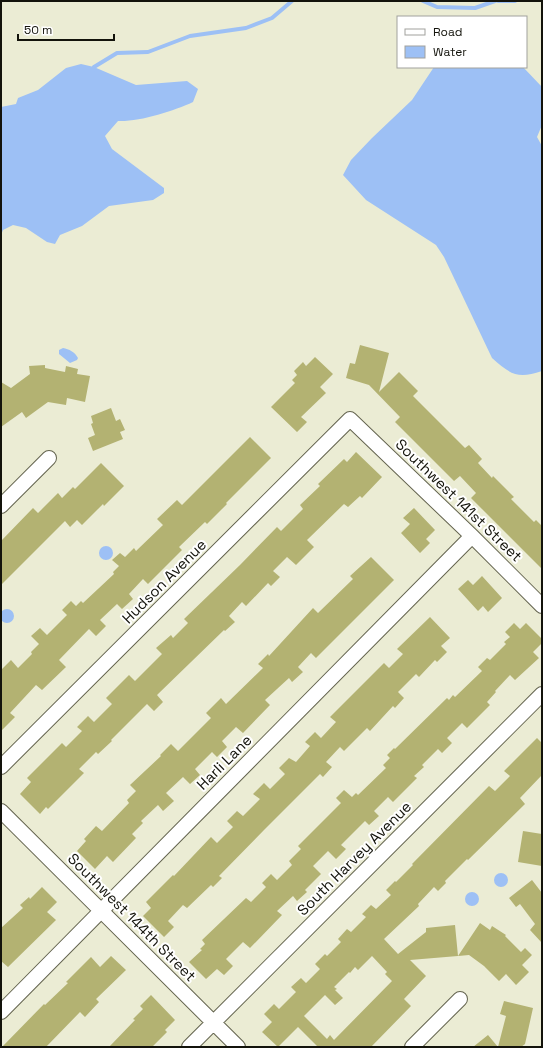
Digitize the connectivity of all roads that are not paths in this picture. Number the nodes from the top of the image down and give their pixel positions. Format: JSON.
{"nodes":[{"id":1,"x":350,"y":419,"type":"joint"},
{"id":2,"x":48,"y":458,"type":"dead end"},
{"id":3,"x":1,"y":506,"type":"edge"},
{"id":4,"x":472,"y":536,"type":"junction"},
{"id":5,"x":542,"y":606,"type":"edge"},
{"id":6,"x":542,"y":694,"type":"edge"},
{"id":7,"x":1,"y":767,"type":"edge"},
{"id":8,"x":1,"y":810,"type":"edge"},
{"id":9,"x":102,"y":910,"type":"junction"},
{"id":10,"x":460,"y":999,"type":"dead end"},
{"id":11,"x":1,"y":1012,"type":"edge"},
{"id":12,"x":214,"y":1023,"type":"junction"},
{"id":13,"x":189,"y":1047,"type":"edge"},
{"id":14,"x":238,"y":1047,"type":"edge"},
{"id":15,"x":412,"y":1047,"type":"edge"}],
"edges":[{"from":1,"to":4,"type":"street","name":"Southwest 141st Street"},
{"from":1,"to":7,"type":"street","name":"Hudson Avenue"},
{"from":2,"to":3,"type":"street"},
{"from":4,"to":5,"type":"street","name":"Southwest 141st Street"},
{"from":4,"to":9,"type":"street","name":"Harli Lane"},
{"from":6,"to":12,"type":"street","name":"South Harvey Avenue"},
{"from":8,"to":9,"type":"street","name":"Southwest 144th Street"},
{"from":9,"to":11,"type":"street","name":"Harli Lane"},
{"from":9,"to":12,"type":"street","name":"Southwest 144th Street"},
{"from":10,"to":15,"type":"street"},
{"from":12,"to":13,"type":"street","name":"South Harvey Avenue"},
{"from":12,"to":14,"type":"street","name":"Southwest 144th Street"}]}
